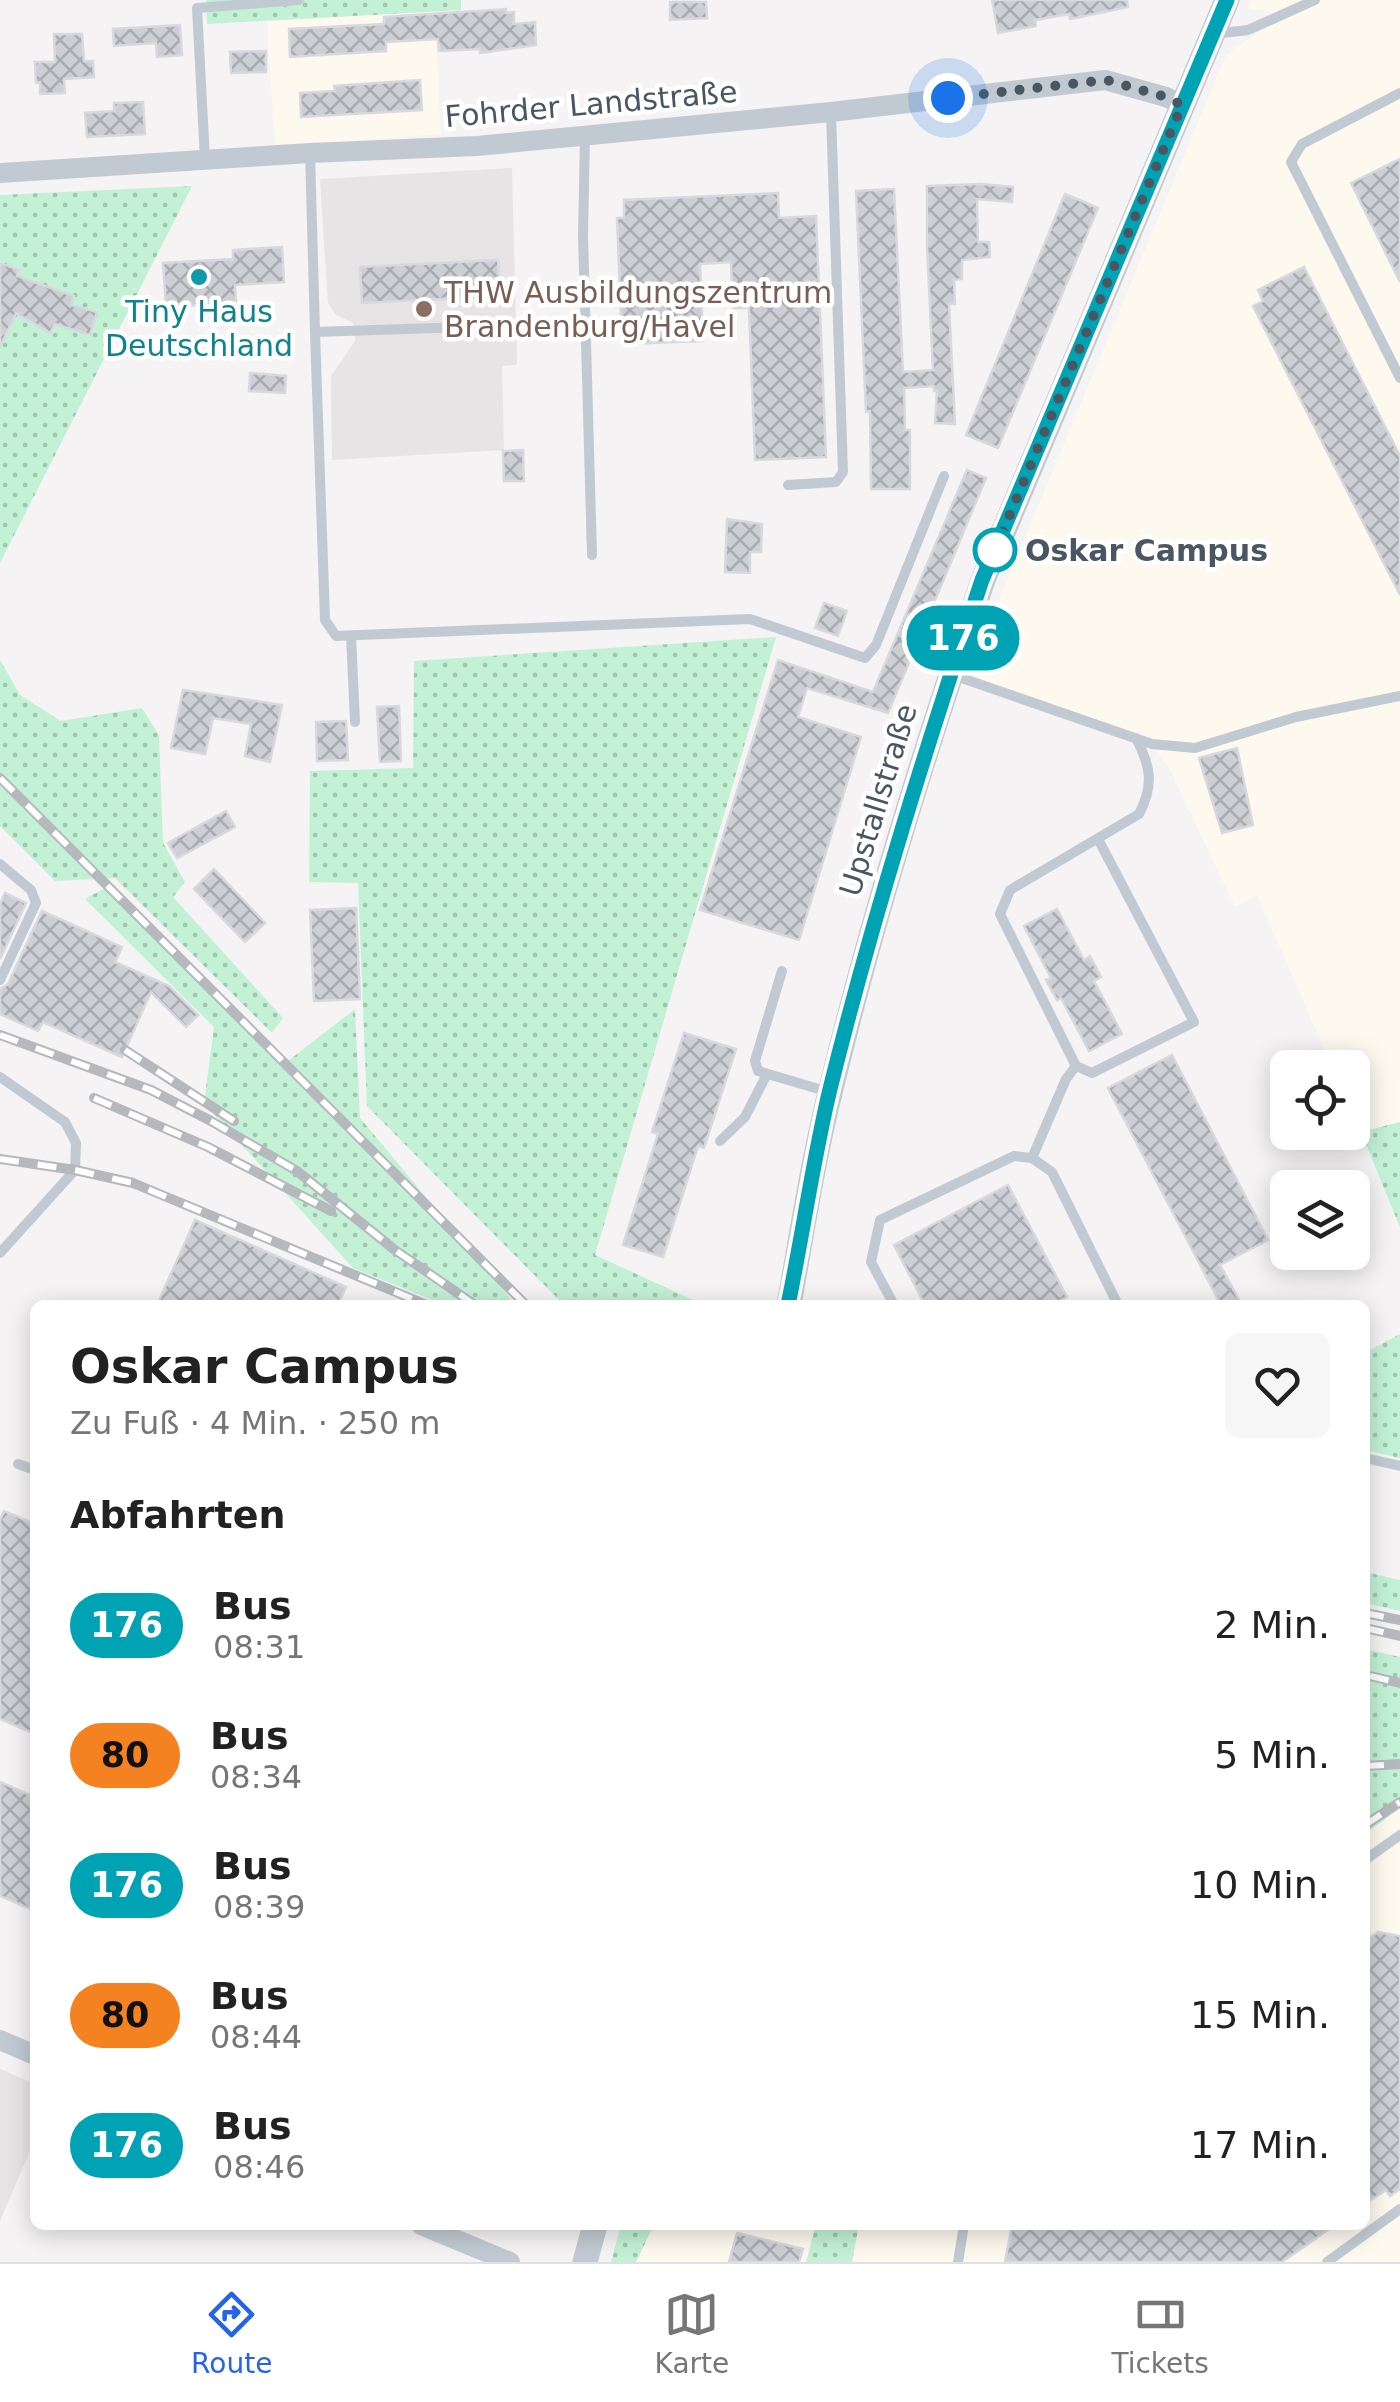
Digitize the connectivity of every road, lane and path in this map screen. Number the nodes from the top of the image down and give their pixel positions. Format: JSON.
{"nodes":[{"id":1,"x":299,"y":0,"type":"edge"},
{"id":2,"x":1227,"y":0,"type":"edge"},
{"id":3,"x":1315,"y":0,"type":"edge"},
{"id":4,"x":1213,"y":34,"type":"junction"},
{"id":5,"x":1400,"y":93,"type":"edge"},
{"id":6,"x":1182,"y":105,"type":"junction"},
{"id":7,"x":831,"y":112,"type":"junction"},
{"id":8,"x":585,"y":136,"type":"junction"},
{"id":9,"x":310,"y":153,"type":"junction"},
{"id":10,"x":205,"y":160,"type":"junction"},
{"id":11,"x":0,"y":174,"type":"edge"},
{"id":12,"x":496,"y":326,"type":"dead end"},
{"id":13,"x":315,"y":332,"type":"junction"},
{"id":14,"x":1400,"y":378,"type":"edge"},
{"id":15,"x":944,"y":476,"type":"dead end"},
{"id":16,"x":306,"y":482,"type":"dead end"},
{"id":17,"x":320,"y":482,"type":"junction"},
{"id":18,"x":788,"y":484,"type":"dead end"},
{"id":19,"x":592,"y":555,"type":"dead end"},
{"id":20,"x":351,"y":636,"type":"junction"},
{"id":21,"x":950,"y":674,"type":"junction"},
{"id":22,"x":1400,"y":696,"type":"edge"},
{"id":23,"x":355,"y":722,"type":"dead end"},
{"id":24,"x":1136,"y":738,"type":"junction"},
{"id":25,"x":1098,"y":839,"type":"junction"},
{"id":26,"x":0,"y":864,"type":"edge"},
{"id":27,"x":782,"y":970,"type":"dead end"},
{"id":28,"x":0,"y":980,"type":"edge"},
{"id":29,"x":1076,"y":1066,"type":"junction"},
{"id":30,"x":766,"y":1074,"type":"junction"},
{"id":31,"x":0,"y":1077,"type":"edge"},
{"id":32,"x":830,"y":1092,"type":"junction"},
{"id":33,"x":720,"y":1141,"type":"dead end"},
{"id":34,"x":1032,"y":1158,"type":"junction"},
{"id":35,"x":0,"y":1253,"type":"edge"},
{"id":36,"x":789,"y":1300,"type":"edge"},
{"id":37,"x":891,"y":1300,"type":"edge"},
{"id":38,"x":1116,"y":1300,"type":"edge"},
{"id":39,"x":1370,"y":1459,"type":"edge"},
{"id":40,"x":18,"y":1464,"type":"dead end"},
{"id":41,"x":1400,"y":1466,"type":"edge"},
{"id":42,"x":30,"y":1468,"type":"edge"},
{"id":43,"x":1400,"y":1835,"type":"edge"},
{"id":44,"x":1370,"y":1856,"type":"edge"},
{"id":45,"x":0,"y":2040,"type":"edge"},
{"id":46,"x":30,"y":2054,"type":"edge"},
{"id":47,"x":1400,"y":2209,"type":"edge"},
{"id":48,"x":433,"y":2230,"type":"edge"},
{"id":49,"x":594,"y":2230,"type":"edge"},
{"id":50,"x":963,"y":2230,"type":"edge"},
{"id":51,"x":510,"y":2262,"type":"edge"},
{"id":52,"x":585,"y":2262,"type":"edge"},
{"id":53,"x":958,"y":2262,"type":"edge"},
{"id":54,"x":1327,"y":2262,"type":"edge"}],
"edges":[{"from":1,"to":10,"type":"lane"},
{"from":2,"to":4,"type":"street","name":"Upstallstraße"},
{"from":3,"to":4,"type":"lane"},
{"from":4,"to":6,"type":"street","name":"Upstallstraße"},
{"from":5,"to":14,"type":"lane"},
{"from":6,"to":7,"type":"street","name":"Fohrder Landstraße"},
{"from":6,"to":21,"type":"street","name":"Upstallstraße"},
{"from":7,"to":8,"type":"street","name":"Fohrder Landstraße"},
{"from":7,"to":18,"type":"lane"},
{"from":8,"to":9,"type":"street","name":"Fohrder Landstraße"},
{"from":8,"to":19,"type":"lane"},
{"from":9,"to":10,"type":"street","name":"Fohrder Landstraße"},
{"from":9,"to":13,"type":"lane"},
{"from":10,"to":11,"type":"street","name":"Fohrder Landstraße"},
{"from":12,"to":13,"type":"lane"},
{"from":13,"to":17,"type":"lane"},
{"from":15,"to":20,"type":"lane"},
{"from":16,"to":17,"type":"lane"},
{"from":17,"to":20,"type":"lane"},
{"from":20,"to":23,"type":"lane"},
{"from":21,"to":24,"type":"lane"},
{"from":21,"to":32,"type":"street","name":"Upstallstraße"},
{"from":22,"to":24,"type":"lane"},
{"from":24,"to":25,"type":"lane"},
{"from":25,"to":29,"type":"lane"},
{"from":25,"to":29,"type":"lane"},
{"from":26,"to":28,"type":"lane"},
{"from":27,"to":30,"type":"lane"},
{"from":29,"to":34,"type":"lane"},
{"from":30,"to":32,"type":"lane"},
{"from":30,"to":33,"type":"lane"},
{"from":31,"to":35,"type":"lane"},
{"from":32,"to":36,"type":"street","name":"Upstallstraße"},
{"from":34,"to":37,"type":"lane"},
{"from":34,"to":38,"type":"lane"},
{"from":39,"to":41,"type":"lane"},
{"from":40,"to":42,"type":"lane"},
{"from":43,"to":44,"type":"lane"},
{"from":45,"to":46,"type":"street"},
{"from":47,"to":54,"type":"lane"},
{"from":48,"to":51,"type":"street"},
{"from":49,"to":52,"type":"street"},
{"from":50,"to":53,"type":"lane"}]}
